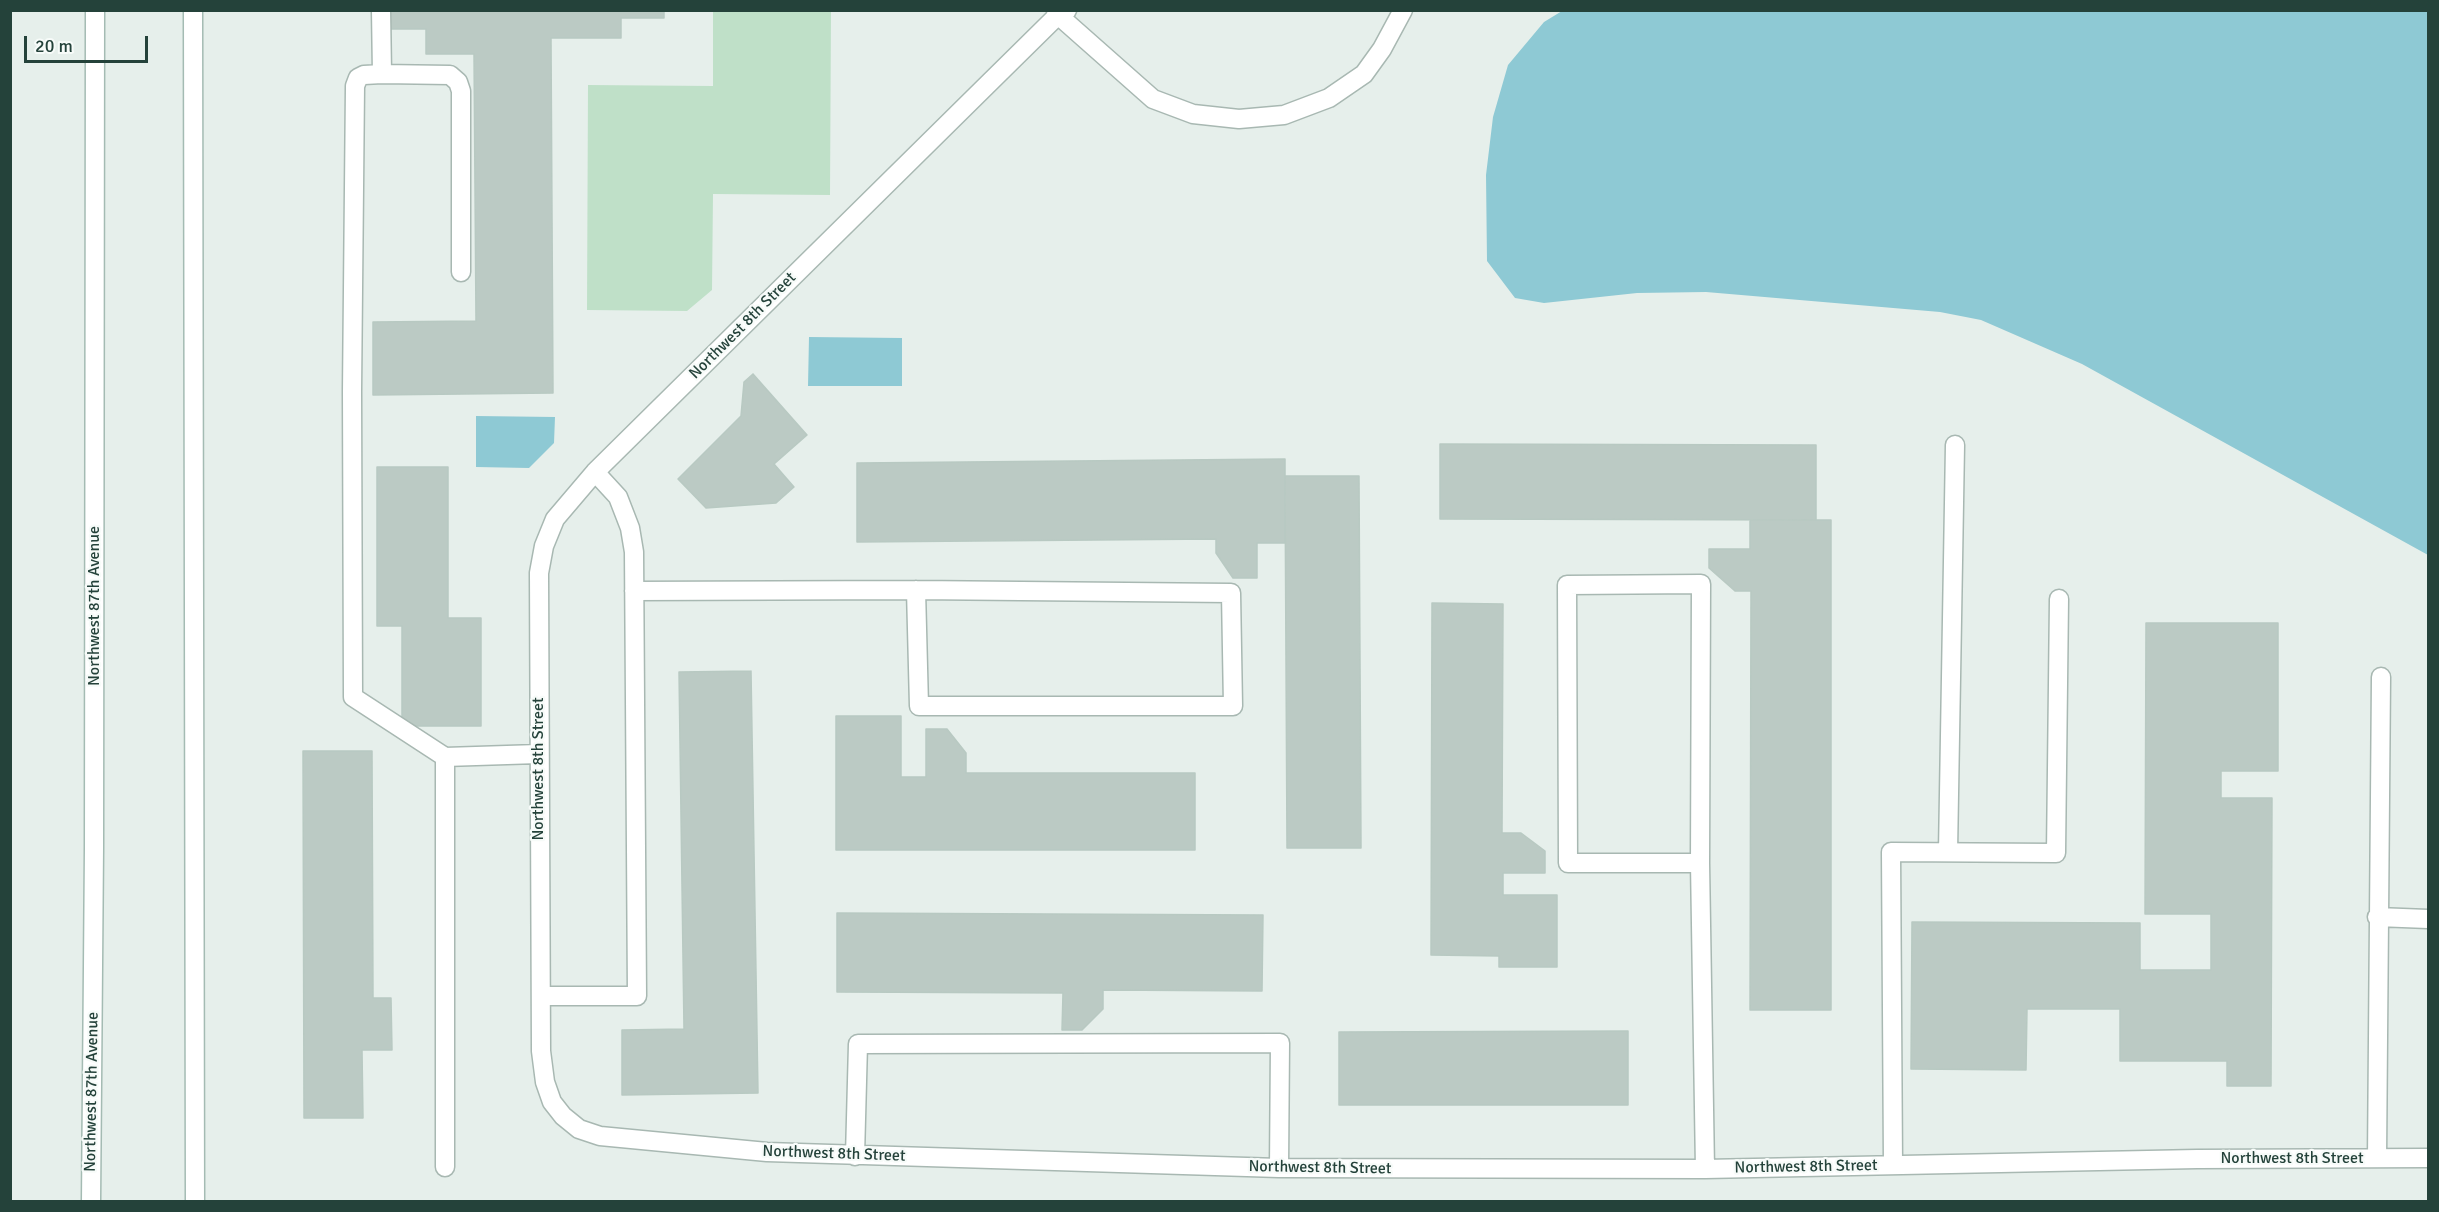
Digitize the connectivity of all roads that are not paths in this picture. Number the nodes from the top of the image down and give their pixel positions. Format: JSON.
{"nodes":[{"id":1,"x":95,"y":10,"type":"edge"},
{"id":2,"x":193,"y":10,"type":"edge"},
{"id":3,"x":381,"y":10,"type":"edge"},
{"id":4,"x":1041,"y":10,"type":"edge"},
{"id":5,"x":1403,"y":10,"type":"edge"},
{"id":6,"x":1060,"y":12,"type":"edge"},
{"id":7,"x":382,"y":74,"type":"junction"},
{"id":8,"x":461,"y":272,"type":"dead end"},
{"id":9,"x":1955,"y":445,"type":"dead end"},
{"id":10,"x":595,"y":472,"type":"junction"},
{"id":11,"x":916,"y":590,"type":"junction"},
{"id":12,"x":634,"y":591,"type":"junction"},
{"id":13,"x":2060,"y":599,"type":"dead end"},
{"id":14,"x":2381,"y":677,"type":"dead end"},
{"id":15,"x":538,"y":754,"type":"junction"},
{"id":16,"x":446,"y":757,"type":"junction"},
{"id":17,"x":1948,"y":852,"type":"junction"},
{"id":18,"x":1700,"y":864,"type":"junction"},
{"id":19,"x":2377,"y":918,"type":"junction"},
{"id":20,"x":2428,"y":919,"type":"edge"},
{"id":21,"x":541,"y":996,"type":"junction"},
{"id":22,"x":855,"y":1156,"type":"junction"},
{"id":23,"x":2377,"y":1158,"type":"junction"},
{"id":24,"x":2428,"y":1158,"type":"edge"},
{"id":25,"x":1893,"y":1165,"type":"junction"},
{"id":26,"x":446,"y":1167,"type":"dead end"},
{"id":27,"x":1279,"y":1168,"type":"junction"},
{"id":28,"x":1705,"y":1169,"type":"junction"},
{"id":29,"x":90,"y":1202,"type":"edge"},
{"id":30,"x":195,"y":1202,"type":"edge"}],
"edges":[{"from":1,"to":29,"type":"main road","name":"Northwest 87th Avenue"},
{"from":2,"to":30,"type":"main road"},
{"from":3,"to":7,"type":"main road"},
{"from":4,"to":6,"type":"main road"},
{"from":5,"to":6,"type":"main road"},
{"from":6,"to":10,"type":"main road","name":"Northwest 8th Street"},
{"from":7,"to":8,"type":"main road"},
{"from":7,"to":16,"type":"main road"},
{"from":9,"to":17,"type":"main road"},
{"from":10,"to":12,"type":"main road"},
{"from":10,"to":15,"type":"main road","name":"Northwest 8th Street"},
{"from":11,"to":11,"type":"main road"},
{"from":11,"to":12,"type":"main road"},
{"from":12,"to":21,"type":"main road"},
{"from":13,"to":17,"type":"main road"},
{"from":14,"to":19,"type":"main road"},
{"from":15,"to":16,"type":"main road"},
{"from":15,"to":21,"type":"main road","name":"Northwest 8th Street"},
{"from":16,"to":26,"type":"main road"},
{"from":17,"to":25,"type":"main road"},
{"from":18,"to":18,"type":"main road"},
{"from":18,"to":28,"type":"main road"},
{"from":19,"to":20,"type":"main road"},
{"from":19,"to":23,"type":"main road"},
{"from":21,"to":22,"type":"main road","name":"Northwest 8th Street"},
{"from":22,"to":27,"type":"main road","name":"Northwest 8th Street"},
{"from":22,"to":27,"type":"main road"},
{"from":23,"to":24,"type":"main road","name":"Northwest 8th Street"},
{"from":23,"to":25,"type":"main road","name":"Northwest 8th Street"},
{"from":25,"to":28,"type":"main road","name":"Northwest 8th Street"},
{"from":27,"to":28,"type":"main road","name":"Northwest 8th Street"}]}
